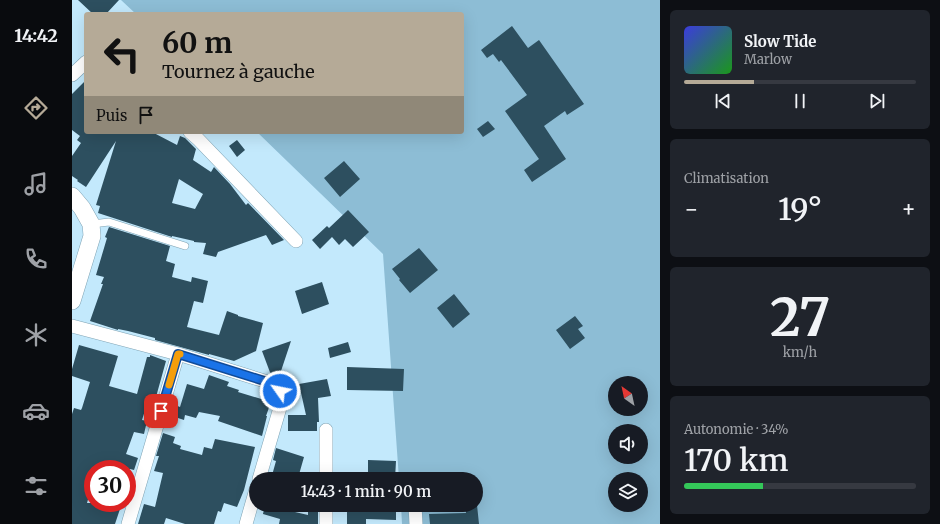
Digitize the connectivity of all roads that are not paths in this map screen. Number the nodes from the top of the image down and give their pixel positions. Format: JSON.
{"nodes":[{"id":1,"x":84,"y":64,"type":"edge"},
{"id":2,"x":72,"y":76,"type":"edge"},
{"id":3,"x":192,"y":134,"type":"edge"},
{"id":4,"x":72,"y":196,"type":"edge"},
{"id":5,"x":91,"y":224,"type":"junction"},
{"id":6,"x":296,"y":241,"type":"dead end"},
{"id":7,"x":185,"y":246,"type":"dead end"},
{"id":8,"x":72,"y":301,"type":"edge"},
{"id":9,"x":72,"y":326,"type":"edge"},
{"id":10,"x":178,"y":354,"type":"junction"},
{"id":11,"x":326,"y":430,"type":"dead end"},
{"id":12,"x":261,"y":472,"type":"edge"},
{"id":13,"x":326,"y":472,"type":"edge"},
{"id":14,"x":249,"y":512,"type":"edge"},
{"id":15,"x":326,"y":512,"type":"edge"},
{"id":16,"x":415,"y":512,"type":"edge"},
{"id":17,"x":128,"y":524,"type":"edge"},
{"id":18,"x":246,"y":524,"type":"edge"},
{"id":19,"x":326,"y":524,"type":"edge"},
{"id":20,"x":416,"y":524,"type":"edge"}],
"edges":[{"from":1,"to":2,"type":"street"},
{"from":3,"to":6,"type":"street"},
{"from":4,"to":5,"type":"street"},
{"from":5,"to":7,"type":"lane"},
{"from":5,"to":8,"type":"street"},
{"from":9,"to":10,"type":"street"},
{"from":10,"to":12,"type":"street"},
{"from":10,"to":17,"type":"street"},
{"from":11,"to":13,"type":"street"},
{"from":14,"to":18,"type":"street"},
{"from":15,"to":19,"type":"street"},
{"from":16,"to":20,"type":"street"}]}
